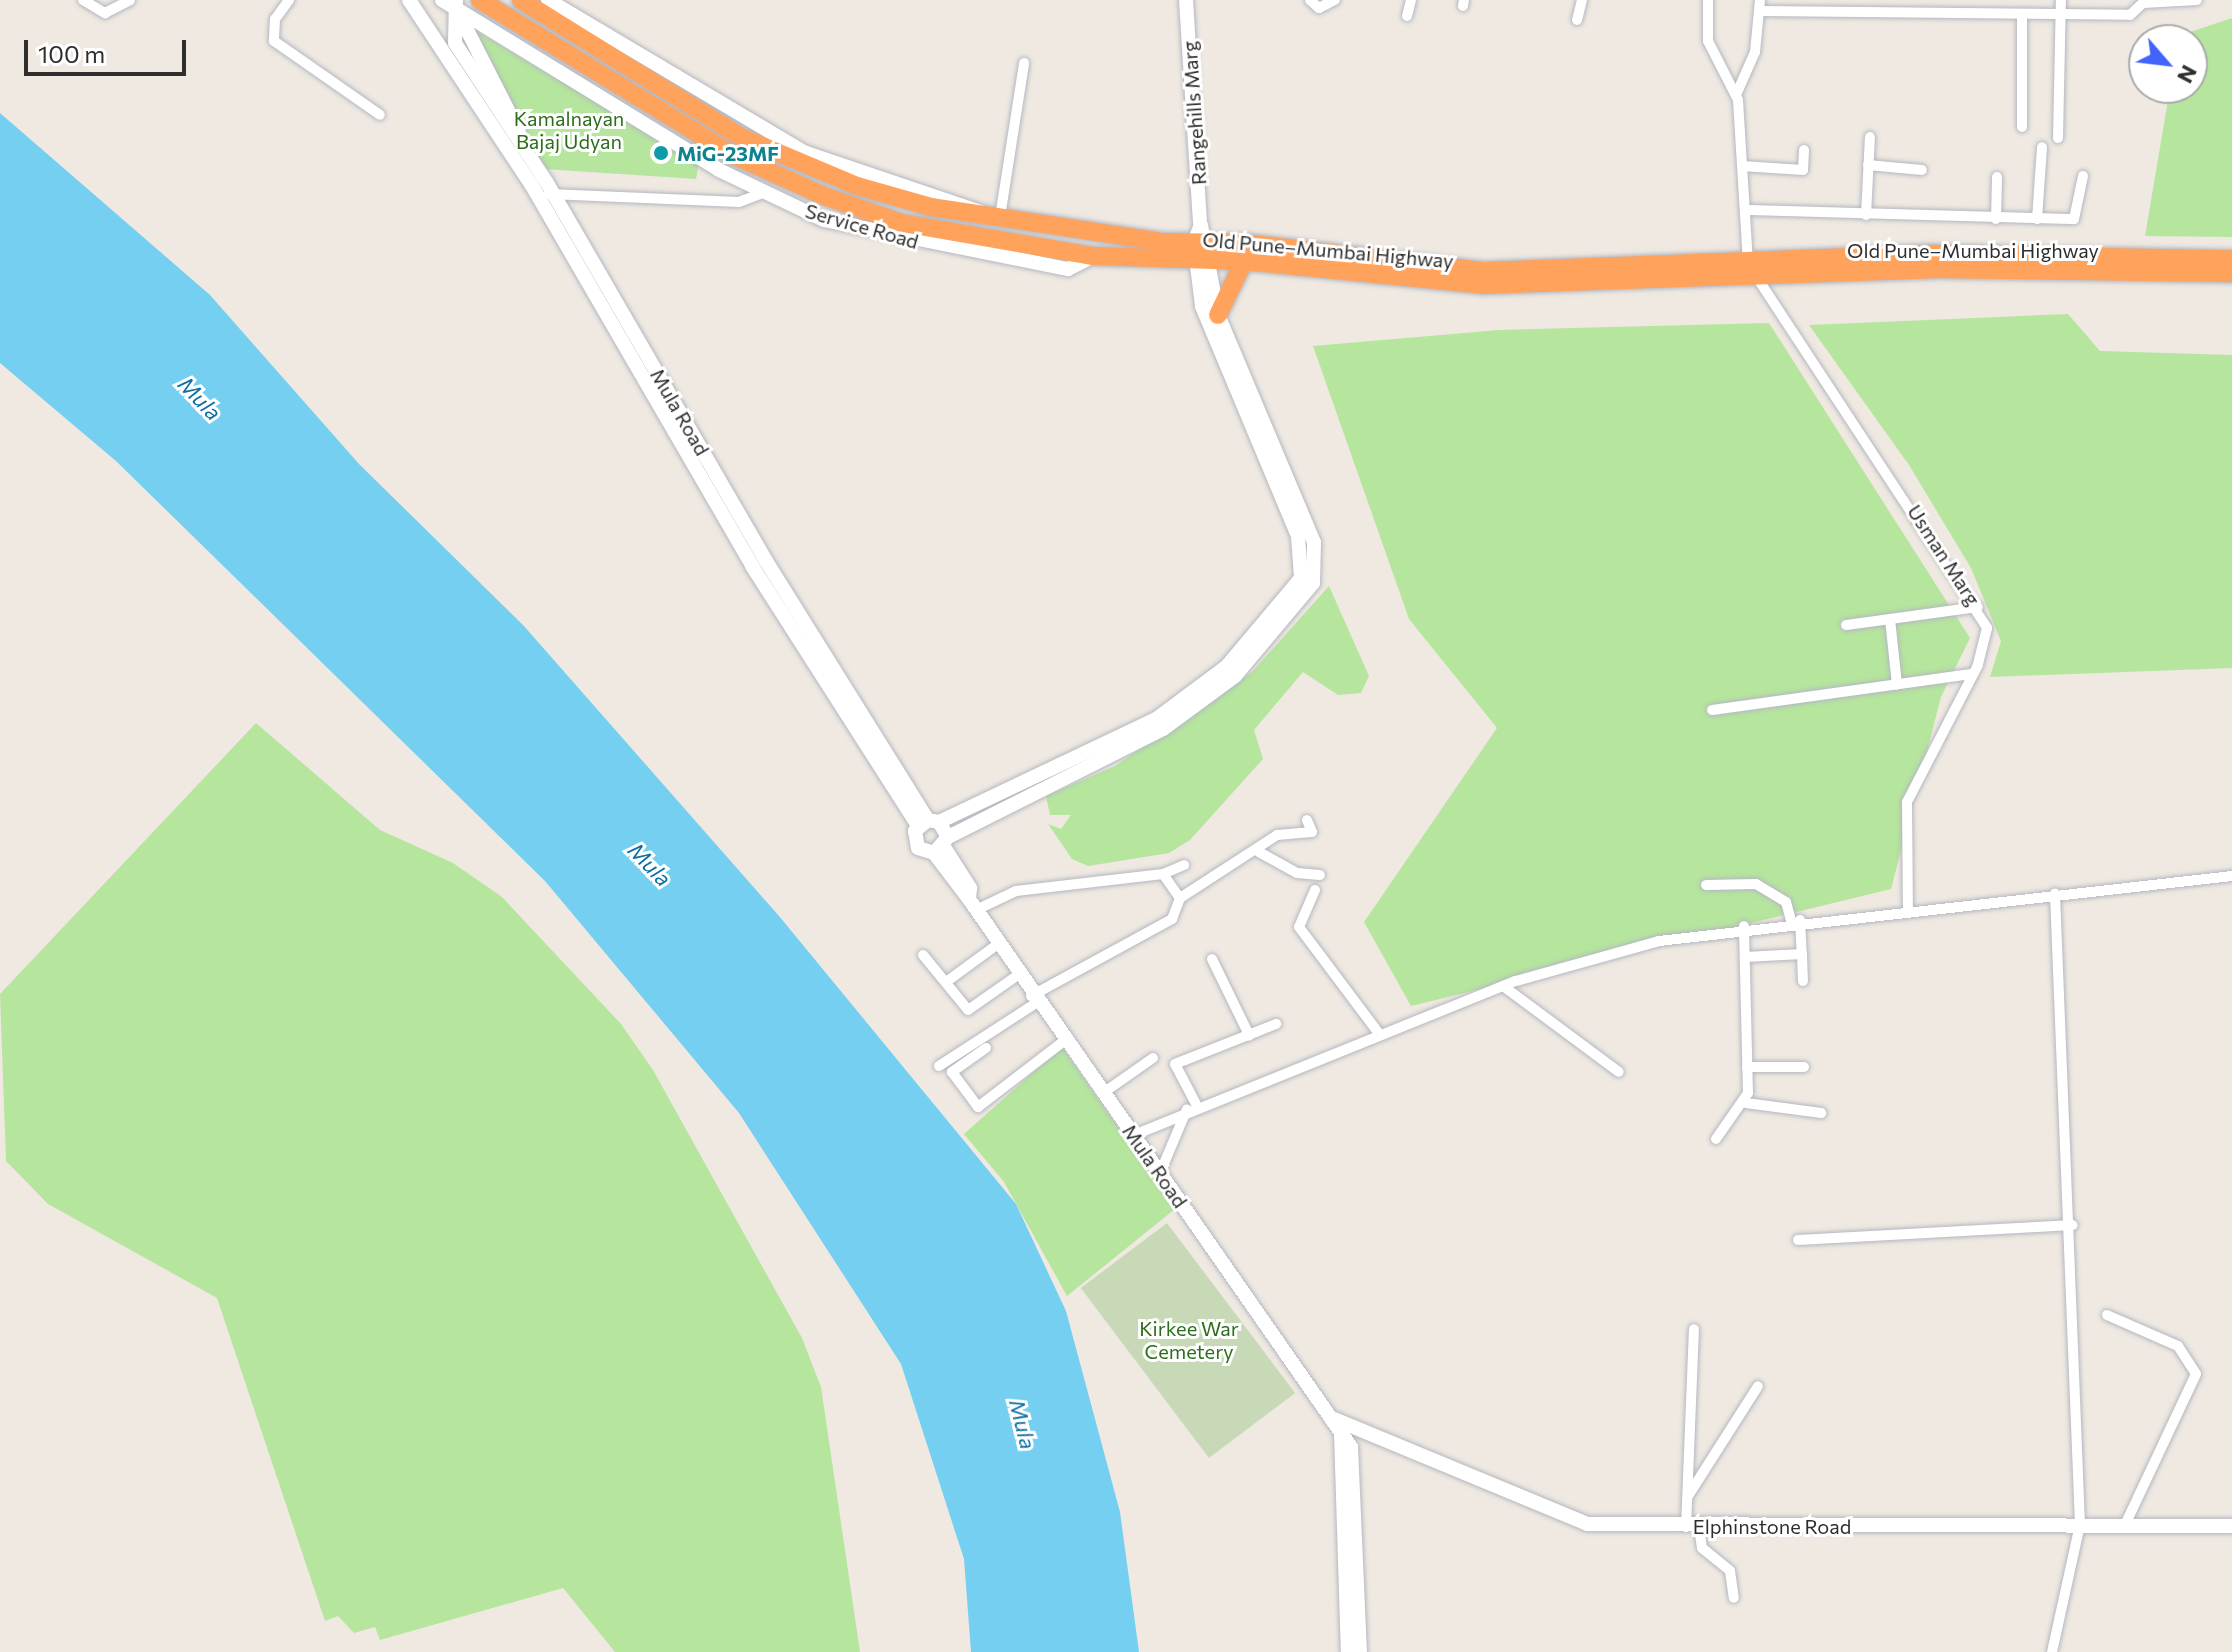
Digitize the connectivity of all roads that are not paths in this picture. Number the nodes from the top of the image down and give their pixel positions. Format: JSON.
{"nodes":[{"id":1,"x":83,"y":0,"type":"edge"},
{"id":2,"x":130,"y":0,"type":"edge"},
{"id":3,"x":289,"y":0,"type":"edge"},
{"id":4,"x":409,"y":0,"type":"edge"},
{"id":5,"x":480,"y":0,"type":"edge"},
{"id":6,"x":521,"y":0,"type":"edge"},
{"id":7,"x":548,"y":0,"type":"edge"},
{"id":8,"x":1186,"y":0,"type":"edge"},
{"id":9,"x":1310,"y":0,"type":"edge"},
{"id":10,"x":1335,"y":0,"type":"edge"},
{"id":11,"x":1411,"y":0,"type":"edge"},
{"id":12,"x":1582,"y":0,"type":"edge"},
{"id":13,"x":1708,"y":0,"type":"edge"},
{"id":14,"x":1917,"y":0,"type":"edge"},
{"id":15,"x":2061,"y":0,"type":"edge"},
{"id":16,"x":2197,"y":0,"type":"edge"},
{"id":17,"x":450,"y":2,"type":"edge"},
{"id":18,"x":2142,"y":2,"type":"edge"},
{"id":19,"x":1760,"y":5,"type":"edge"},
{"id":20,"x":1839,"y":5,"type":"edge"},
{"id":21,"x":1917,"y":12,"type":"junction"},
{"id":22,"x":2060,"y":15,"type":"junction"},
{"id":23,"x":1407,"y":16,"type":"dead end"},
{"id":24,"x":2022,"y":16,"type":"junction"},
{"id":25,"x":1577,"y":20,"type":"dead end"},
{"id":26,"x":463,"y":22,"type":"dead end"},
{"id":27,"x":1024,"y":63,"type":"dead end"},
{"id":28,"x":1736,"y":95,"type":"junction"},
{"id":29,"x":380,"y":115,"type":"dead end"},
{"id":30,"x":2022,"y":127,"type":"dead end"},
{"id":31,"x":1870,"y":137,"type":"dead end"},
{"id":32,"x":2058,"y":138,"type":"dead end"},
{"id":33,"x":2042,"y":147,"type":"dead end"},
{"id":34,"x":1804,"y":150,"type":"dead end"},
{"id":35,"x":1868,"y":165,"type":"junction"},
{"id":36,"x":1742,"y":166,"type":"junction"},
{"id":37,"x":1922,"y":170,"type":"dead end"},
{"id":38,"x":539,"y":172,"type":"junction"},
{"id":39,"x":2083,"y":176,"type":"dead end"},
{"id":40,"x":1997,"y":177,"type":"dead end"},
{"id":41,"x":765,"y":192,"type":"junction"},
{"id":42,"x":536,"y":193,"type":"junction"},
{"id":43,"x":554,"y":195,"type":"junction"},
{"id":44,"x":1745,"y":210,"type":"junction"},
{"id":45,"x":1866,"y":215,"type":"junction"},
{"id":46,"x":992,"y":216,"type":"junction"},
{"id":47,"x":1996,"y":219,"type":"junction"},
{"id":48,"x":2037,"y":219,"type":"junction"},
{"id":49,"x":1202,"y":246,"type":"junction"},
{"id":50,"x":1093,"y":256,"type":"junction"},
{"id":51,"x":2232,"y":259,"type":"edge"},
{"id":52,"x":1244,"y":261,"type":"junction"},
{"id":53,"x":1752,"y":269,"type":"junction"},
{"id":54,"x":2232,"y":273,"type":"edge"},
{"id":55,"x":1218,"y":315,"type":"junction"},
{"id":56,"x":1978,"y":607,"type":"junction"},
{"id":57,"x":1890,"y":619,"type":"junction"},
{"id":58,"x":1846,"y":625,"type":"dead end"},
{"id":59,"x":1972,"y":674,"type":"junction"},
{"id":60,"x":1897,"y":685,"type":"junction"},
{"id":61,"x":1712,"y":710,"type":"dead end"},
{"id":62,"x":1307,"y":820,"type":"dead end"},
{"id":63,"x":928,"y":823,"type":"junction"},
{"id":64,"x":942,"y":846,"type":"junction"},
{"id":65,"x":1259,"y":852,"type":"junction"},
{"id":66,"x":1184,"y":865,"type":"dead end"},
{"id":67,"x":1163,"y":874,"type":"junction"},
{"id":68,"x":1320,"y":875,"type":"dead end"},
{"id":69,"x":2232,"y":876,"type":"edge"},
{"id":70,"x":1706,"y":885,"type":"dead end"},
{"id":71,"x":1315,"y":890,"type":"dead end"},
{"id":72,"x":2055,"y":893,"type":"junction"},
{"id":73,"x":1180,"y":898,"type":"junction"},
{"id":74,"x":973,"y":904,"type":"junction"},
{"id":75,"x":1908,"y":907,"type":"junction"},
{"id":76,"x":1795,"y":920,"type":"junction"},
{"id":77,"x":1744,"y":926,"type":"junction"},
{"id":78,"x":998,"y":944,"type":"junction"},
{"id":79,"x":1802,"y":954,"type":"junction"},
{"id":80,"x":923,"y":955,"type":"dead end"},
{"id":81,"x":1745,"y":957,"type":"junction"},
{"id":82,"x":1212,"y":959,"type":"dead end"},
{"id":83,"x":1018,"y":975,"type":"junction"},
{"id":84,"x":1803,"y":981,"type":"dead end"},
{"id":85,"x":946,"y":982,"type":"junction"},
{"id":86,"x":1503,"y":986,"type":"junction"},
{"id":87,"x":1034,"y":1000,"type":"junction"},
{"id":88,"x":1276,"y":1024,"type":"dead end"},
{"id":89,"x":1249,"y":1035,"type":"junction"},
{"id":90,"x":1380,"y":1035,"type":"junction"},
{"id":91,"x":1064,"y":1041,"type":"junction"},
{"id":92,"x":986,"y":1048,"type":"dead end"},
{"id":93,"x":1153,"y":1058,"type":"dead end"},
{"id":94,"x":939,"y":1066,"type":"dead end"},
{"id":95,"x":1747,"y":1067,"type":"junction"},
{"id":96,"x":1804,"y":1067,"type":"dead end"},
{"id":97,"x":1619,"y":1072,"type":"dead end"},
{"id":98,"x":1103,"y":1093,"type":"junction"},
{"id":99,"x":1746,"y":1103,"type":"junction"},
{"id":100,"x":1191,"y":1107,"type":"junction"},
{"id":101,"x":1821,"y":1113,"type":"dead end"},
{"id":102,"x":1134,"y":1135,"type":"junction"},
{"id":103,"x":1716,"y":1139,"type":"dead end"},
{"id":104,"x":1160,"y":1173,"type":"junction"},
{"id":105,"x":2073,"y":1225,"type":"junction"},
{"id":106,"x":1798,"y":1240,"type":"dead end"},
{"id":107,"x":2107,"y":1315,"type":"dead end"},
{"id":108,"x":1694,"y":1329,"type":"dead end"},
{"id":109,"x":1758,"y":1386,"type":"dead end"},
{"id":110,"x":1334,"y":1419,"type":"junction"},
{"id":111,"x":1687,"y":1498,"type":"junction"},
{"id":112,"x":2080,"y":1525,"type":"junction"},
{"id":113,"x":2125,"y":1525,"type":"junction"},
{"id":114,"x":2232,"y":1526,"type":"edge"},
{"id":115,"x":1692,"y":1527,"type":"junction"},
{"id":116,"x":1352,"y":1570,"type":"junction"},
{"id":117,"x":1734,"y":1598,"type":"dead end"},
{"id":118,"x":1348,"y":1652,"type":"edge"},
{"id":119,"x":1360,"y":1652,"type":"edge"},
{"id":120,"x":2052,"y":1652,"type":"edge"}],
"edges":[{"from":1,"to":2,"type":"street"},
{"from":3,"to":29,"type":"street"},
{"from":4,"to":42,"type":"street"},
{"from":5,"to":50,"type":"highway","name":"Old Pune–Mumbai Highway"},
{"from":6,"to":46,"type":"highway","name":"Old Pune–Mumbai Highway"},
{"from":7,"to":46,"type":"street"},
{"from":8,"to":49,"type":"street","name":"Rangehills Marg"},
{"from":9,"to":10,"type":"street"},
{"from":11,"to":23,"type":"street"},
{"from":12,"to":25,"type":"street"},
{"from":13,"to":28,"type":"street"},
{"from":14,"to":21,"type":"street"},
{"from":15,"to":22,"type":"street"},
{"from":16,"to":18,"type":"street"},
{"from":17,"to":38,"type":"street","name":"Mula Road"},
{"from":17,"to":41,"type":"street","name":"Service Road"},
{"from":18,"to":22,"type":"street"},
{"from":19,"to":20,"type":"street"},
{"from":19,"to":28,"type":"street"},
{"from":20,"to":21,"type":"street"},
{"from":21,"to":24,"type":"street"},
{"from":22,"to":24,"type":"street"},
{"from":22,"to":32,"type":"street"},
{"from":24,"to":30,"type":"street"},
{"from":26,"to":38,"type":"street"},
{"from":27,"to":46,"type":"street"},
{"from":28,"to":36,"type":"street"},
{"from":31,"to":35,"type":"street"},
{"from":33,"to":48,"type":"street"},
{"from":34,"to":36,"type":"street"},
{"from":35,"to":37,"type":"street"},
{"from":35,"to":45,"type":"street"},
{"from":36,"to":44,"type":"street"},
{"from":38,"to":43,"type":"street","name":"Mula Road"},
{"from":39,"to":48,"type":"street"},
{"from":40,"to":47,"type":"street"},
{"from":41,"to":43,"type":"street"},
{"from":41,"to":50,"type":"street","name":"Service Road"},
{"from":42,"to":43,"type":"street"},
{"from":42,"to":63,"type":"street"},
{"from":43,"to":63,"type":"street","name":"Mula Road"},
{"from":44,"to":45,"type":"street"},
{"from":44,"to":53,"type":"street"},
{"from":45,"to":47,"type":"street"},
{"from":46,"to":49,"type":"highway","name":"Old Pune–Mumbai Highway"},
{"from":47,"to":48,"type":"street"},
{"from":49,"to":50,"type":"highway","name":"Old Pune–Mumbai Highway"},
{"from":49,"to":52,"type":"highway","name":"Old Pune–Mumbai Highway"},
{"from":49,"to":53,"type":"highway","name":"Old Pune–Mumbai Highway"},
{"from":49,"to":55,"type":"street"},
{"from":49,"to":63,"type":"street"},
{"from":51,"to":53,"type":"highway","name":"Old Pune–Mumbai Highway"},
{"from":52,"to":53,"type":"highway","name":"Old Pune–Mumbai Highway"},
{"from":52,"to":55,"type":"highway"},
{"from":53,"to":54,"type":"highway","name":"Old Pune–Mumbai Highway"},
{"from":53,"to":56,"type":"street","name":"Usman Marg"},
{"from":55,"to":64,"type":"street"},
{"from":56,"to":57,"type":"street"},
{"from":56,"to":59,"type":"street","name":"Usman Marg"},
{"from":57,"to":58,"type":"street"},
{"from":57,"to":60,"type":"street"},
{"from":59,"to":60,"type":"street"},
{"from":59,"to":75,"type":"street","name":"Usman Marg"},
{"from":60,"to":61,"type":"street"},
{"from":62,"to":65,"type":"street"},
{"from":63,"to":64,"type":"street","name":"Mula Road"},
{"from":63,"to":64,"type":"street","name":"Mula Road"},
{"from":64,"to":74,"type":"street","name":"Mula Road"},
{"from":65,"to":68,"type":"street"},
{"from":65,"to":73,"type":"street"},
{"from":66,"to":67,"type":"street"},
{"from":67,"to":73,"type":"street"},
{"from":67,"to":74,"type":"street"},
{"from":69,"to":72,"type":"street"},
{"from":70,"to":76,"type":"street"},
{"from":71,"to":90,"type":"street"},
{"from":72,"to":75,"type":"street"},
{"from":72,"to":105,"type":"street"},
{"from":73,"to":87,"type":"street"},
{"from":74,"to":78,"type":"street","name":"Mula Road"},
{"from":75,"to":76,"type":"street"},
{"from":76,"to":77,"type":"street"},
{"from":76,"to":79,"type":"street"},
{"from":77,"to":81,"type":"street"},
{"from":77,"to":86,"type":"street"},
{"from":78,"to":83,"type":"street","name":"Mula Road"},
{"from":78,"to":85,"type":"street"},
{"from":79,"to":81,"type":"street"},
{"from":79,"to":84,"type":"street"},
{"from":80,"to":85,"type":"street"},
{"from":81,"to":95,"type":"street"},
{"from":82,"to":89,"type":"street"},
{"from":83,"to":85,"type":"street"},
{"from":83,"to":87,"type":"street","name":"Mula Road"},
{"from":86,"to":90,"type":"street"},
{"from":86,"to":97,"type":"street"},
{"from":87,"to":91,"type":"street","name":"Mula Road"},
{"from":87,"to":94,"type":"street"},
{"from":88,"to":89,"type":"street"},
{"from":89,"to":100,"type":"street"},
{"from":90,"to":100,"type":"street"},
{"from":91,"to":92,"type":"street"},
{"from":91,"to":98,"type":"street","name":"Mula Road"},
{"from":93,"to":98,"type":"street"},
{"from":95,"to":96,"type":"street"},
{"from":95,"to":99,"type":"street"},
{"from":98,"to":102,"type":"street","name":"Mula Road"},
{"from":99,"to":101,"type":"street"},
{"from":99,"to":103,"type":"street"},
{"from":100,"to":102,"type":"street"},
{"from":100,"to":104,"type":"street"},
{"from":102,"to":104,"type":"street","name":"Mula Road"},
{"from":104,"to":110,"type":"street","name":"Mula Road"},
{"from":105,"to":106,"type":"street"},
{"from":105,"to":112,"type":"street"},
{"from":107,"to":113,"type":"street"},
{"from":108,"to":111,"type":"street"},
{"from":109,"to":111,"type":"street"},
{"from":110,"to":115,"type":"street","name":"Elphinstone Road"},
{"from":110,"to":116,"type":"street","name":"Mula Road"},
{"from":111,"to":115,"type":"street"},
{"from":112,"to":113,"type":"street","name":"Elphinstone Road"},
{"from":112,"to":115,"type":"street","name":"Elphinstone Road"},
{"from":112,"to":120,"type":"street"},
{"from":113,"to":114,"type":"street","name":"Elphinstone Road"},
{"from":115,"to":117,"type":"street"},
{"from":116,"to":118,"type":"street","name":"Mula Road"},
{"from":116,"to":119,"type":"street","name":"Mula Road"}]}
